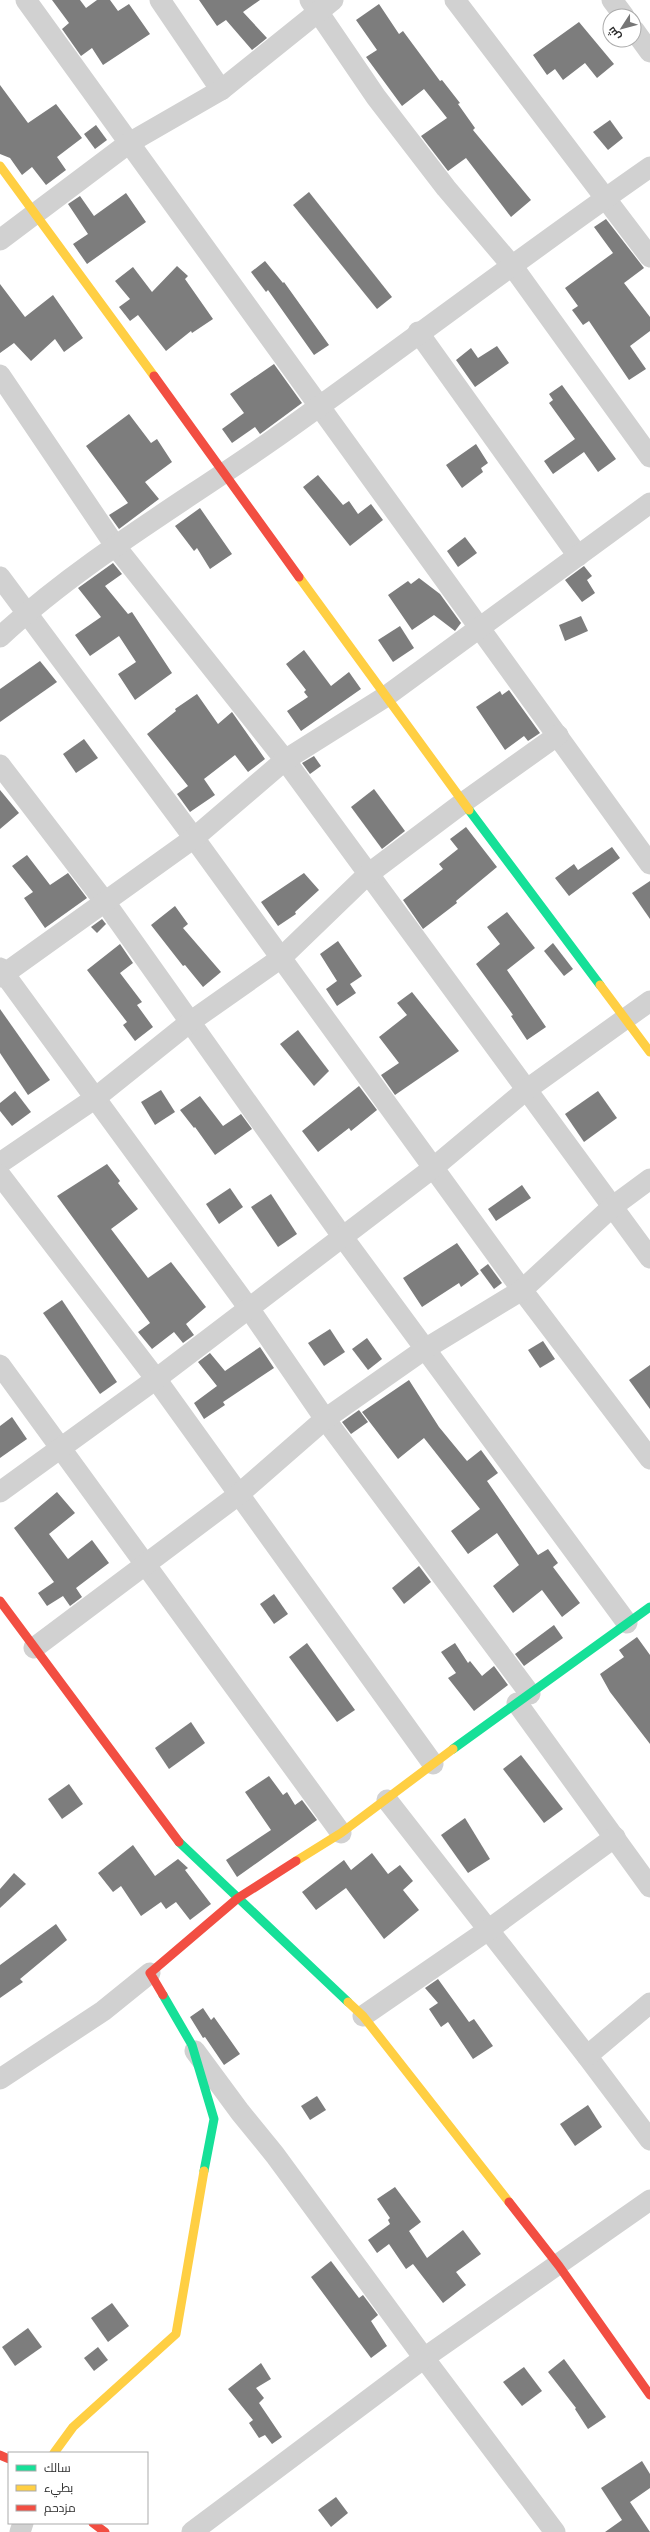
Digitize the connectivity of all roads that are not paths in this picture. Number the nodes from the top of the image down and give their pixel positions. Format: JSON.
{"nodes":[{"id":1,"x":26,"y":0,"type":"edge"},
{"id":2,"x":160,"y":0,"type":"edge"},
{"id":3,"x":455,"y":0,"type":"edge"},
{"id":4,"x":321,"y":4,"type":"edge"},
{"id":5,"x":642,"y":41,"type":"edge"},
{"id":6,"x":650,"y":52,"type":"edge"},
{"id":7,"x":221,"y":90,"type":"junction"},
{"id":8,"x":129,"y":143,"type":"junction"},
{"id":9,"x":0,"y":166,"type":"edge"},
{"id":10,"x":650,"y":167,"type":"edge"},
{"id":11,"x":606,"y":198,"type":"junction"},
{"id":12,"x":34,"y":214,"type":"junction"},
{"id":13,"x":0,"y":240,"type":"edge"},
{"id":14,"x":650,"y":257,"type":"edge"},
{"id":15,"x":513,"y":266,"type":"junction"},
{"id":16,"x":418,"y":332,"type":"junction"},
{"id":17,"x":0,"y":375,"type":"edge"},
{"id":18,"x":319,"y":407,"type":"junction"},
{"id":19,"x":650,"y":457,"type":"edge"},
{"id":20,"x":226,"y":473,"type":"junction"},
{"id":21,"x":650,"y":503,"type":"edge"},
{"id":22,"x":116,"y":547,"type":"junction"},
{"id":23,"x":578,"y":556,"type":"junction"},
{"id":24,"x":0,"y":577,"type":"edge"},
{"id":25,"x":26,"y":613,"type":"junction"},
{"id":26,"x":481,"y":627,"type":"junction"},
{"id":27,"x":0,"y":637,"type":"edge"},
{"id":28,"x":385,"y":697,"type":"junction"},
{"id":29,"x":558,"y":735,"type":"junction"},
{"id":30,"x":285,"y":760,"type":"junction"},
{"id":31,"x":0,"y":765,"type":"edge"},
{"id":32,"x":464,"y":802,"type":"junction"},
{"id":33,"x":194,"y":838,"type":"junction"},
{"id":34,"x":650,"y":864,"type":"edge"},
{"id":35,"x":367,"y":875,"type":"junction"},
{"id":36,"x":105,"y":902,"type":"junction"},
{"id":37,"x":281,"y":958,"type":"junction"},
{"id":38,"x":1,"y":973,"type":"edge"},
{"id":39,"x":650,"y":1001,"type":"edge"},
{"id":40,"x":626,"y":1018,"type":"junction"},
{"id":41,"x":190,"y":1022,"type":"junction"},
{"id":42,"x":650,"y":1052,"type":"edge"},
{"id":43,"x":526,"y":1090,"type":"junction"},
{"id":44,"x":94,"y":1099,"type":"junction"},
{"id":45,"x":0,"y":1163,"type":"edge"},
{"id":46,"x":433,"y":1168,"type":"junction"},
{"id":47,"x":0,"y":1175,"type":"edge"},
{"id":48,"x":650,"y":1179,"type":"edge"},
{"id":49,"x":612,"y":1207,"type":"junction"},
{"id":50,"x":342,"y":1236,"type":"junction"},
{"id":51,"x":650,"y":1258,"type":"edge"},
{"id":52,"x":522,"y":1290,"type":"junction"},
{"id":53,"x":248,"y":1307,"type":"junction"},
{"id":54,"x":425,"y":1349,"type":"junction"},
{"id":55,"x":0,"y":1365,"type":"edge"},
{"id":56,"x":156,"y":1379,"type":"junction"},
{"id":57,"x":325,"y":1419,"type":"junction"},
{"id":58,"x":61,"y":1446,"type":"junction"},
{"id":59,"x":650,"y":1459,"type":"edge"},
{"id":60,"x":0,"y":1492,"type":"edge"},
{"id":61,"x":238,"y":1495,"type":"junction"},
{"id":62,"x":147,"y":1564,"type":"junction"},
{"id":63,"x":0,"y":1601,"type":"edge"},
{"id":64,"x":650,"y":1607,"type":"edge"},
{"id":65,"x":627,"y":1623,"type":"junction"},
{"id":66,"x":34,"y":1648,"type":"junction"},
{"id":67,"x":524,"y":1698,"type":"junction"},
{"id":68,"x":433,"y":1764,"type":"junction"},
{"id":69,"x":387,"y":1800,"type":"junction"},
{"id":70,"x":341,"y":1833,"type":"junction"},
{"id":71,"x":615,"y":1837,"type":"junction"},
{"id":72,"x":650,"y":1887,"type":"edge"},
{"id":73,"x":238,"y":1898,"type":"junction"},
{"id":74,"x":488,"y":1930,"type":"junction"},
{"id":75,"x":150,"y":1973,"type":"junction"},
{"id":76,"x":650,"y":2003,"type":"edge"},
{"id":77,"x":363,"y":2016,"type":"junction"},
{"id":78,"x":192,"y":2045,"type":"junction"},
{"id":79,"x":587,"y":2056,"type":"junction"},
{"id":80,"x":0,"y":2079,"type":"edge"},
{"id":81,"x":650,"y":2140,"type":"edge"},
{"id":82,"x":650,"y":2200,"type":"edge"},
{"id":83,"x":559,"y":2266,"type":"junction"},
{"id":84,"x":424,"y":2358,"type":"junction"},
{"id":85,"x":650,"y":2395,"type":"edge"},
{"id":86,"x":55,"y":2452,"type":"edge"},
{"id":87,"x":94,"y":2524,"type":"edge"},
{"id":88,"x":105,"y":2532,"type":"edge"},
{"id":89,"x":192,"y":2532,"type":"edge"},
{"id":90,"x":555,"y":2532,"type":"edge"}],
"edges":[{"from":1,"to":8,"type":"street"},
{"from":2,"to":7,"type":"street"},
{"from":3,"to":11,"type":"street"},
{"from":4,"to":7,"type":"street"},
{"from":4,"to":15,"type":"street"},
{"from":5,"to":6,"type":"street"},
{"from":7,"to":8,"type":"street"},
{"from":8,"to":12,"type":"street"},
{"from":8,"to":18,"type":"street"},
{"from":9,"to":12,"type":"street"},
{"from":10,"to":11,"type":"street"},
{"from":11,"to":14,"type":"street"},
{"from":11,"to":15,"type":"street"},
{"from":12,"to":13,"type":"street"},
{"from":12,"to":20,"type":"street"},
{"from":15,"to":16,"type":"street"},
{"from":15,"to":19,"type":"street"},
{"from":16,"to":18,"type":"street"},
{"from":16,"to":23,"type":"street"},
{"from":17,"to":22,"type":"street"},
{"from":18,"to":20,"type":"street"},
{"from":18,"to":26,"type":"street"},
{"from":20,"to":22,"type":"street"},
{"from":20,"to":28,"type":"street"},
{"from":21,"to":23,"type":"street"},
{"from":22,"to":25,"type":"street"},
{"from":22,"to":30,"type":"street"},
{"from":23,"to":26,"type":"street"},
{"from":24,"to":25,"type":"street"},
{"from":25,"to":27,"type":"street"},
{"from":25,"to":33,"type":"street"},
{"from":26,"to":28,"type":"street"},
{"from":26,"to":29,"type":"street"},
{"from":28,"to":30,"type":"street"},
{"from":28,"to":32,"type":"street"},
{"from":29,"to":32,"type":"street"},
{"from":29,"to":34,"type":"street"},
{"from":30,"to":33,"type":"street"},
{"from":30,"to":35,"type":"street"},
{"from":31,"to":36,"type":"street"},
{"from":32,"to":35,"type":"street"},
{"from":32,"to":40,"type":"street"},
{"from":33,"to":36,"type":"street"},
{"from":33,"to":37,"type":"street"},
{"from":35,"to":37,"type":"street"},
{"from":35,"to":43,"type":"street"},
{"from":36,"to":38,"type":"street"},
{"from":36,"to":41,"type":"street"},
{"from":37,"to":41,"type":"street"},
{"from":37,"to":46,"type":"street"},
{"from":38,"to":44,"type":"street"},
{"from":39,"to":40,"type":"street"},
{"from":40,"to":42,"type":"street"},
{"from":40,"to":43,"type":"street"},
{"from":41,"to":44,"type":"street"},
{"from":41,"to":50,"type":"street"},
{"from":43,"to":46,"type":"street"},
{"from":43,"to":49,"type":"street"},
{"from":44,"to":45,"type":"street"},
{"from":44,"to":53,"type":"street"},
{"from":46,"to":50,"type":"street"},
{"from":46,"to":52,"type":"street"},
{"from":47,"to":56,"type":"street"},
{"from":48,"to":49,"type":"street"},
{"from":49,"to":51,"type":"street"},
{"from":49,"to":52,"type":"street"},
{"from":50,"to":53,"type":"street"},
{"from":50,"to":54,"type":"street"},
{"from":52,"to":54,"type":"street"},
{"from":52,"to":59,"type":"street"},
{"from":53,"to":56,"type":"street"},
{"from":53,"to":57,"type":"street"},
{"from":54,"to":57,"type":"street"},
{"from":54,"to":65,"type":"street"},
{"from":55,"to":58,"type":"street"},
{"from":56,"to":58,"type":"street"},
{"from":56,"to":61,"type":"street"},
{"from":57,"to":61,"type":"street"},
{"from":57,"to":67,"type":"street"},
{"from":58,"to":60,"type":"street"},
{"from":58,"to":62,"type":"street"},
{"from":61,"to":62,"type":"street"},
{"from":61,"to":68,"type":"street"},
{"from":62,"to":66,"type":"street"},
{"from":62,"to":70,"type":"street"},
{"from":63,"to":66,"type":"street"},
{"from":64,"to":65,"type":"street"},
{"from":65,"to":67,"type":"street"},
{"from":66,"to":73,"type":"street"},
{"from":67,"to":68,"type":"street"},
{"from":67,"to":71,"type":"street"},
{"from":68,"to":69,"type":"street"},
{"from":69,"to":70,"type":"street"},
{"from":69,"to":74,"type":"street"},
{"from":70,"to":73,"type":"street"},
{"from":71,"to":72,"type":"street"},
{"from":71,"to":74,"type":"street"},
{"from":73,"to":75,"type":"street"},
{"from":73,"to":77,"type":"street"},
{"from":74,"to":77,"type":"street"},
{"from":74,"to":79,"type":"street"},
{"from":75,"to":78,"type":"street"},
{"from":75,"to":80,"type":"street"},
{"from":76,"to":79,"type":"street"},
{"from":77,"to":83,"type":"street"},
{"from":78,"to":84,"type":"street"},
{"from":78,"to":86,"type":"street"},
{"from":79,"to":81,"type":"street"},
{"from":82,"to":83,"type":"street"},
{"from":83,"to":84,"type":"street"},
{"from":83,"to":85,"type":"street"},
{"from":84,"to":89,"type":"street"},
{"from":84,"to":90,"type":"street"},
{"from":87,"to":88,"type":"street"}]}
